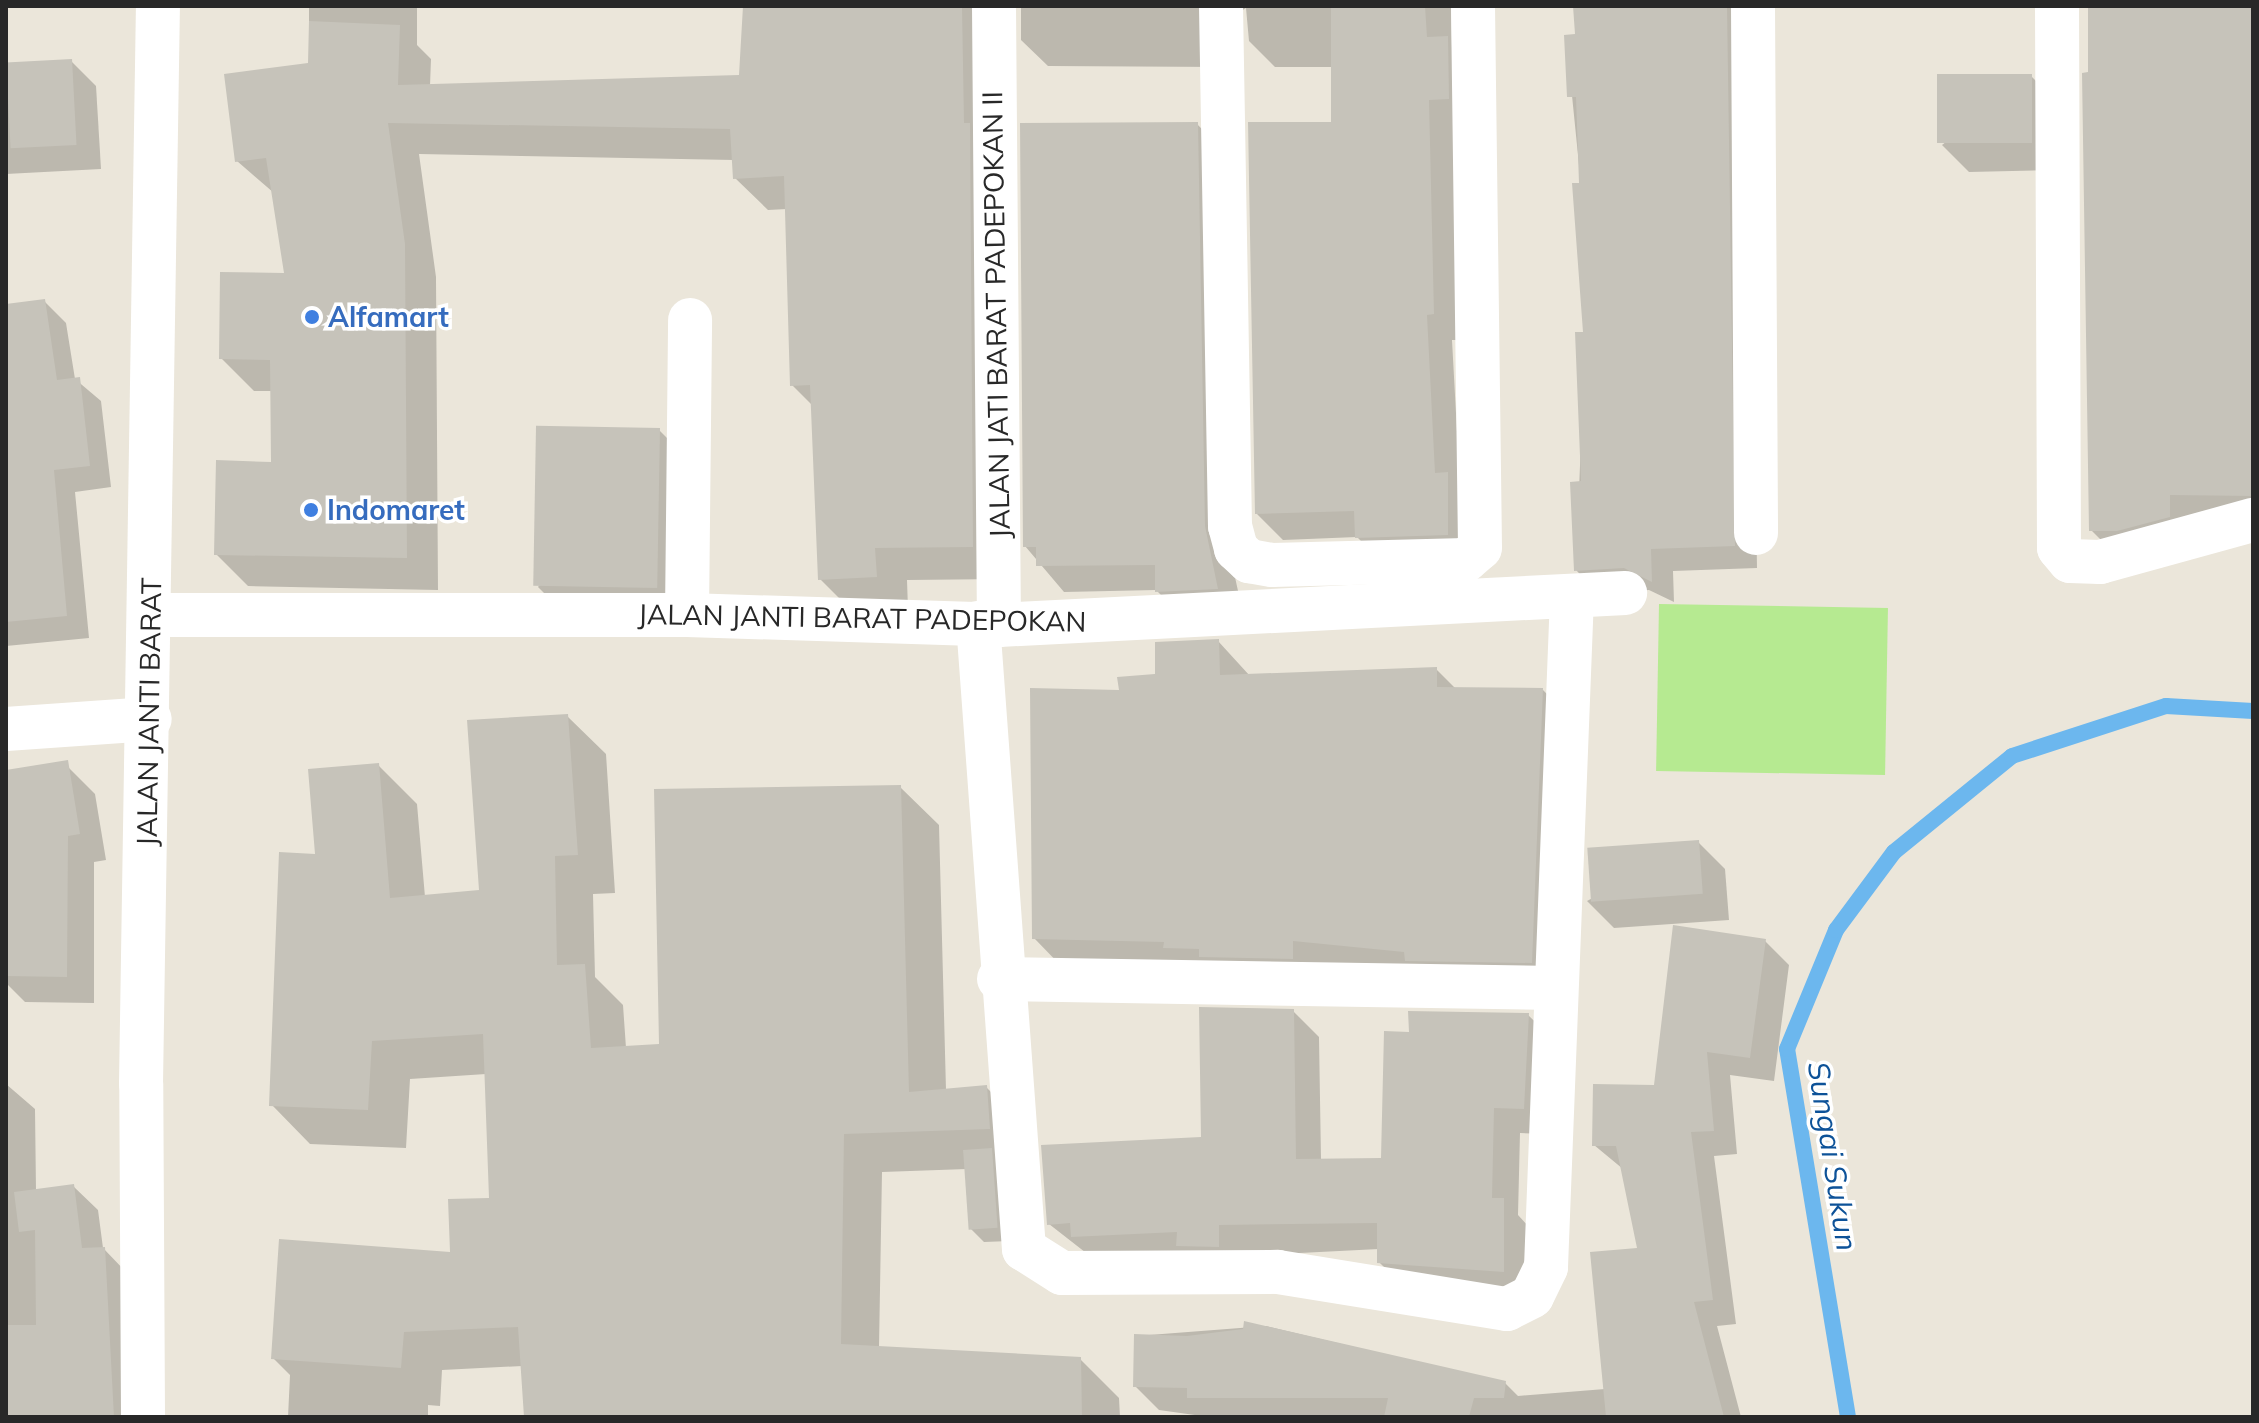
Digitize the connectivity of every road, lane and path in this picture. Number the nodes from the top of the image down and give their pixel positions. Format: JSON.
{"nodes":[{"id":1,"x":158,"y":6,"type":"edge"},
{"id":2,"x":994,"y":6,"type":"edge"},
{"id":3,"x":1221,"y":6,"type":"edge"},
{"id":4,"x":1473,"y":6,"type":"edge"},
{"id":5,"x":1753,"y":6,"type":"edge"},
{"id":6,"x":2057,"y":6,"type":"edge"},
{"id":7,"x":690,"y":320,"type":"dead end"},
{"id":8,"x":2253,"y":520,"type":"edge"},
{"id":9,"x":1756,"y":533,"type":"dead end"},
{"id":10,"x":1625,"y":593,"type":"dead end"},
{"id":11,"x":1572,"y":597,"type":"junction"},
{"id":12,"x":151,"y":615,"type":"junction"},
{"id":13,"x":687,"y":615,"type":"junction"},
{"id":14,"x":989,"y":624,"type":"junction"},
{"id":15,"x":150,"y":719,"type":"junction"},
{"id":16,"x":6,"y":729,"type":"edge"},
{"id":17,"x":999,"y":979,"type":"junction"},
{"id":18,"x":1556,"y":988,"type":"junction"},
{"id":19,"x":143,"y":1417,"type":"edge"}],
"edges":[{"from":1,"to":12,"type":"street","name":"JALAN JANTI BARAT"},
{"from":2,"to":14,"type":"street","name":"JALAN JATI BARAT PADEPOKAN II"},
{"from":3,"to":4,"type":"street"},
{"from":5,"to":9,"type":"street"},
{"from":6,"to":8,"type":"street"},
{"from":7,"to":13,"type":"street"},
{"from":10,"to":11,"type":"street","name":"JALAN JANTI BARAT PADEPOKAN"},
{"from":11,"to":14,"type":"street","name":"JALAN JANTI BARAT PADEPOKAN"},
{"from":11,"to":18,"type":"street","name":"JALAN JATI BARAT PADEPOKAN II"},
{"from":12,"to":13,"type":"street","name":"JALAN JANTI BARAT PADEPOKAN"},
{"from":12,"to":15,"type":"street","name":"JALAN JANTI BARAT"},
{"from":13,"to":14,"type":"street","name":"JALAN JANTI BARAT PADEPOKAN"},
{"from":14,"to":17,"type":"street","name":"JALAN JATI BARAT PADEPOKAN II"},
{"from":15,"to":16,"type":"street"},
{"from":15,"to":19,"type":"street","name":"JALAN JANTI BARAT"},
{"from":17,"to":18,"type":"street"},
{"from":17,"to":18,"type":"street","name":"JALAN JATI BARAT PADEPOKAN II"}]}
